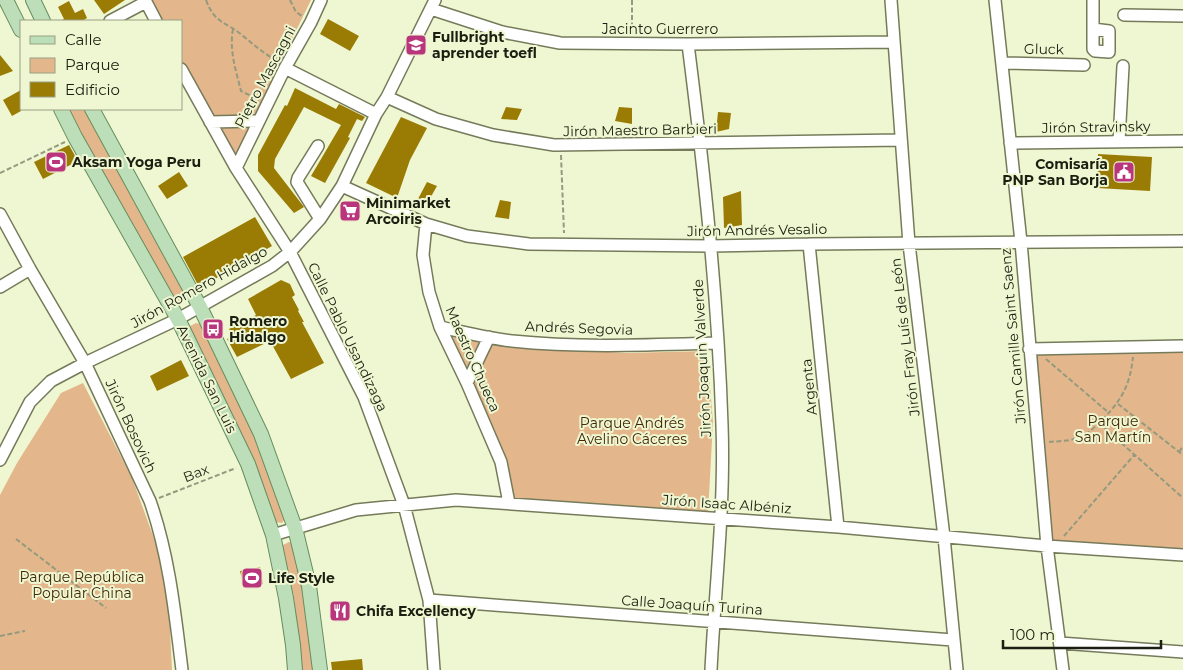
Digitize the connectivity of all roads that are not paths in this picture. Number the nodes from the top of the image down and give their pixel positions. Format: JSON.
{"nodes":[{"id":1,"x":6,"y":0,"type":"edge"},
{"id":2,"x":33,"y":0,"type":"edge"},
{"id":3,"x":321,"y":0,"type":"edge"},
{"id":4,"x":891,"y":0,"type":"edge"},
{"id":5,"x":995,"y":0,"type":"edge"},
{"id":6,"x":1093,"y":0,"type":"edge"},
{"id":7,"x":145,"y":1,"type":"edge"},
{"id":8,"x":433,"y":4,"type":"edge"},
{"id":9,"x":1124,"y":15,"type":"dead end"},
{"id":10,"x":1183,"y":16,"type":"edge"},
{"id":11,"x":43,"y":20,"type":"edge"},
{"id":12,"x":112,"y":20,"type":"edge"},
{"id":13,"x":155,"y":20,"type":"edge"},
{"id":14,"x":20,"y":28,"type":"edge"},
{"id":15,"x":1093,"y":29,"type":"dead end"},
{"id":16,"x":894,"y":42,"type":"junction"},
{"id":17,"x":688,"y":44,"type":"junction"},
{"id":18,"x":1003,"y":64,"type":"junction"},
{"id":19,"x":1084,"y":65,"type":"dead end"},
{"id":20,"x":286,"y":66,"type":"junction"},
{"id":21,"x":1123,"y":66,"type":"dead end"},
{"id":22,"x":182,"y":71,"type":"edge"},
{"id":23,"x":387,"y":97,"type":"junction"},
{"id":24,"x":62,"y":110,"type":"edge"},
{"id":25,"x":93,"y":110,"type":"edge"},
{"id":26,"x":376,"y":114,"type":"junction"},
{"id":27,"x":258,"y":121,"type":"junction"},
{"id":28,"x":210,"y":122,"type":"junction"},
{"id":29,"x":901,"y":140,"type":"junction"},
{"id":30,"x":1119,"y":141,"type":"junction"},
{"id":31,"x":1183,"y":141,"type":"edge"},
{"id":32,"x":1010,"y":143,"type":"junction"},
{"id":33,"x":700,"y":144,"type":"junction"},
{"id":34,"x":318,"y":146,"type":"dead end"},
{"id":35,"x":236,"y":168,"type":"junction"},
{"id":36,"x":342,"y":186,"type":"junction"},
{"id":37,"x":0,"y":214,"type":"edge"},
{"id":38,"x":320,"y":219,"type":"junction"},
{"id":39,"x":426,"y":224,"type":"junction"},
{"id":40,"x":1183,"y":241,"type":"edge"},
{"id":41,"x":1021,"y":242,"type":"junction"},
{"id":42,"x":809,"y":244,"type":"junction"},
{"id":43,"x":909,"y":244,"type":"junction"},
{"id":44,"x":710,"y":246,"type":"junction"},
{"id":45,"x":290,"y":252,"type":"junction"},
{"id":46,"x":30,"y":269,"type":"junction"},
{"id":47,"x":0,"y":287,"type":"edge"},
{"id":48,"x":200,"y":307,"type":"junction"},
{"id":49,"x":178,"y":319,"type":"junction"},
{"id":50,"x":440,"y":327,"type":"junction"},
{"id":51,"x":489,"y":337,"type":"junction"},
{"id":52,"x":717,"y":343,"type":"junction"},
{"id":53,"x":1183,"y":346,"type":"edge"},
{"id":54,"x":1032,"y":349,"type":"junction"},
{"id":55,"x":85,"y":363,"type":"junction"},
{"id":56,"x":467,"y":383,"type":"junction"},
{"id":57,"x":0,"y":460,"type":"edge"},
{"id":58,"x":508,"y":503,"type":"junction"},
{"id":59,"x":404,"y":505,"type":"junction"},
{"id":60,"x":720,"y":518,"type":"junction"},
{"id":61,"x":838,"y":527,"type":"junction"},
{"id":62,"x":295,"y":528,"type":"junction"},
{"id":63,"x":273,"y":535,"type":"junction"},
{"id":64,"x":944,"y":537,"type":"junction"},
{"id":65,"x":1051,"y":546,"type":"junction"},
{"id":66,"x":1183,"y":555,"type":"edge"},
{"id":67,"x":429,"y":600,"type":"junction"},
{"id":68,"x":713,"y":621,"type":"junction"},
{"id":69,"x":953,"y":640,"type":"junction"},
{"id":70,"x":1060,"y":643,"type":"junction"},
{"id":71,"x":1183,"y":652,"type":"edge"},
{"id":72,"x":182,"y":670,"type":"edge"},
{"id":73,"x":295,"y":670,"type":"edge"},
{"id":74,"x":320,"y":670,"type":"edge"},
{"id":75,"x":434,"y":670,"type":"edge"},
{"id":76,"x":711,"y":670,"type":"edge"},
{"id":77,"x":957,"y":670,"type":"edge"},
{"id":78,"x":1063,"y":670,"type":"edge"}],
"edges":[{"from":1,"to":14,"type":"main road"},
{"from":2,"to":11,"type":"main road"},
{"from":3,"to":20,"type":"street","name":"Pietro Mascagni"},
{"from":4,"to":16,"type":"street","name":"Jirón Fray Luís de León"},
{"from":5,"to":18,"type":"street","name":"Jirón Camille Saint Saenz"},
{"from":6,"to":15,"type":"street"},
{"from":7,"to":12,"type":"street"},
{"from":7,"to":13,"type":"street"},
{"from":8,"to":17,"type":"street","name":"Jacinto Guerrero"},
{"from":8,"to":23,"type":"street","name":"Jirón Romero Hidalgo"},
{"from":9,"to":10,"type":"street"},
{"from":16,"to":17,"type":"street","name":"Jacinto Guerrero"},
{"from":16,"to":29,"type":"street","name":"Jirón Fray Luís de León"},
{"from":17,"to":33,"type":"street","name":"Jirón Joaquin Valverde"},
{"from":18,"to":19,"type":"street","name":"Gluck"},
{"from":18,"to":32,"type":"street","name":"Jirón Camille Saint Saenz"},
{"from":20,"to":26,"type":"street"},
{"from":20,"to":27,"type":"street","name":"Pietro Mascagni"},
{"from":21,"to":30,"type":"street"},
{"from":22,"to":28,"type":"street","name":"Calle Pablo Usandizaga"},
{"from":23,"to":26,"type":"street","name":"Jirón Romero Hidalgo"},
{"from":23,"to":33,"type":"street","name":"Jirón Maestro Barbieri"},
{"from":24,"to":49,"type":"main road","name":"Avenida San Luis"},
{"from":25,"to":48,"type":"main road","name":"Avenida San Luis"},
{"from":26,"to":36,"type":"street","name":"Jirón Romero Hidalgo"},
{"from":27,"to":28,"type":"street"},
{"from":27,"to":35,"type":"street","name":"Pietro Mascagni"},
{"from":28,"to":35,"type":"street","name":"Calle Pablo Usandizaga"},
{"from":29,"to":33,"type":"street","name":"Jirón Maestro Barbieri"},
{"from":29,"to":43,"type":"street","name":"Jirón Fray Luís de León"},
{"from":30,"to":31,"type":"street","name":"Jirón Stravinsky"},
{"from":30,"to":32,"type":"street","name":"Jirón Stravinsky"},
{"from":32,"to":41,"type":"street","name":"Jirón Camille Saint Saenz"},
{"from":33,"to":44,"type":"street","name":"Jirón Joaquin Valverde"},
{"from":34,"to":38,"type":"street"},
{"from":35,"to":45,"type":"street","name":"Calle Pablo Usandizaga"},
{"from":36,"to":38,"type":"street","name":"Jirón Romero Hidalgo"},
{"from":36,"to":39,"type":"street","name":"Jirón Andrés Vesalio"},
{"from":37,"to":46,"type":"street","name":"Jirón Bosovich"},
{"from":38,"to":45,"type":"street","name":"Jirón Romero Hidalgo"},
{"from":39,"to":44,"type":"street","name":"Jirón Andrés Vesalio"},
{"from":39,"to":50,"type":"street","name":"Maestro Chueca"},
{"from":40,"to":41,"type":"street","name":"Jirón Andrés Vesalio"},
{"from":41,"to":43,"type":"street","name":"Jirón Andrés Vesalio"},
{"from":41,"to":54,"type":"street","name":"Jirón Camille Saint Saenz"},
{"from":42,"to":43,"type":"street","name":"Jirón Andrés Vesalio"},
{"from":42,"to":44,"type":"street","name":"Jirón Andrés Vesalio"},
{"from":42,"to":61,"type":"street","name":"Argenta"},
{"from":43,"to":64,"type":"street","name":"Jirón Fray Luís de León"},
{"from":44,"to":52,"type":"street","name":"Jirón Joaquin Valverde"},
{"from":45,"to":48,"type":"street","name":"Jirón Romero Hidalgo"},
{"from":45,"to":59,"type":"street","name":"Calle Pablo Usandizaga"},
{"from":46,"to":47,"type":"street"},
{"from":46,"to":55,"type":"street","name":"Jirón Bosovich"},
{"from":48,"to":49,"type":"street","name":"Jirón Romero Hidalgo"},
{"from":48,"to":62,"type":"main road","name":"Avenida San Luis"},
{"from":49,"to":55,"type":"street","name":"Jirón Romero Hidalgo"},
{"from":49,"to":63,"type":"main road","name":"Avenida San Luis"},
{"from":50,"to":51,"type":"street","name":"Andrés Segovia"},
{"from":50,"to":56,"type":"street","name":"Maestro Chueca"},
{"from":51,"to":52,"type":"street","name":"Andrés Segovia"},
{"from":51,"to":56,"type":"street"},
{"from":52,"to":60,"type":"street","name":"Jirón Joaquin Valverde"},
{"from":53,"to":54,"type":"street"},
{"from":54,"to":65,"type":"street","name":"Jirón Camille Saint Saenz"},
{"from":55,"to":57,"type":"street","name":"Jirón Romero Hidalgo"},
{"from":55,"to":72,"type":"street","name":"Jirón Bosovich"},
{"from":56,"to":58,"type":"street","name":"Maestro Chueca"},
{"from":58,"to":59,"type":"street","name":"Jirón Isaac Albéniz"},
{"from":58,"to":60,"type":"street","name":"Jirón Isaac Albéniz"},
{"from":59,"to":62,"type":"street","name":"Jirón Isaac Albéniz"},
{"from":59,"to":67,"type":"street","name":"Calle Pablo Usandizaga"},
{"from":60,"to":61,"type":"street","name":"Jirón Isaac Albéniz"},
{"from":60,"to":68,"type":"street","name":"Jirón Joaquin Valverde"},
{"from":61,"to":64,"type":"street","name":"Jirón Isaac Albéniz"},
{"from":62,"to":63,"type":"street","name":"Jirón Isaac Albéniz"},
{"from":62,"to":74,"type":"main road","name":"Avenida San Luis"},
{"from":63,"to":73,"type":"main road","name":"Avenida San Luis"},
{"from":64,"to":65,"type":"street","name":"Jirón Isaac Albéniz"},
{"from":64,"to":69,"type":"street","name":"Jirón Fray Luís de León"},
{"from":65,"to":66,"type":"street","name":"Jirón Isaac Albéniz"},
{"from":65,"to":70,"type":"street","name":"Jirón Camille Saint Saenz"},
{"from":67,"to":68,"type":"street","name":"Calle Joaquín Turina"},
{"from":67,"to":75,"type":"street","name":"Calle Pablo Usandizaga"},
{"from":68,"to":69,"type":"street","name":"Calle Joaquín Turina"},
{"from":68,"to":76,"type":"street","name":"Jirón Joaquin Valverde"},
{"from":69,"to":77,"type":"street","name":"Jirón Fray Luís de León"},
{"from":70,"to":71,"type":"street"},
{"from":70,"to":78,"type":"street","name":"Jirón Camille Saint Saenz"}]}
